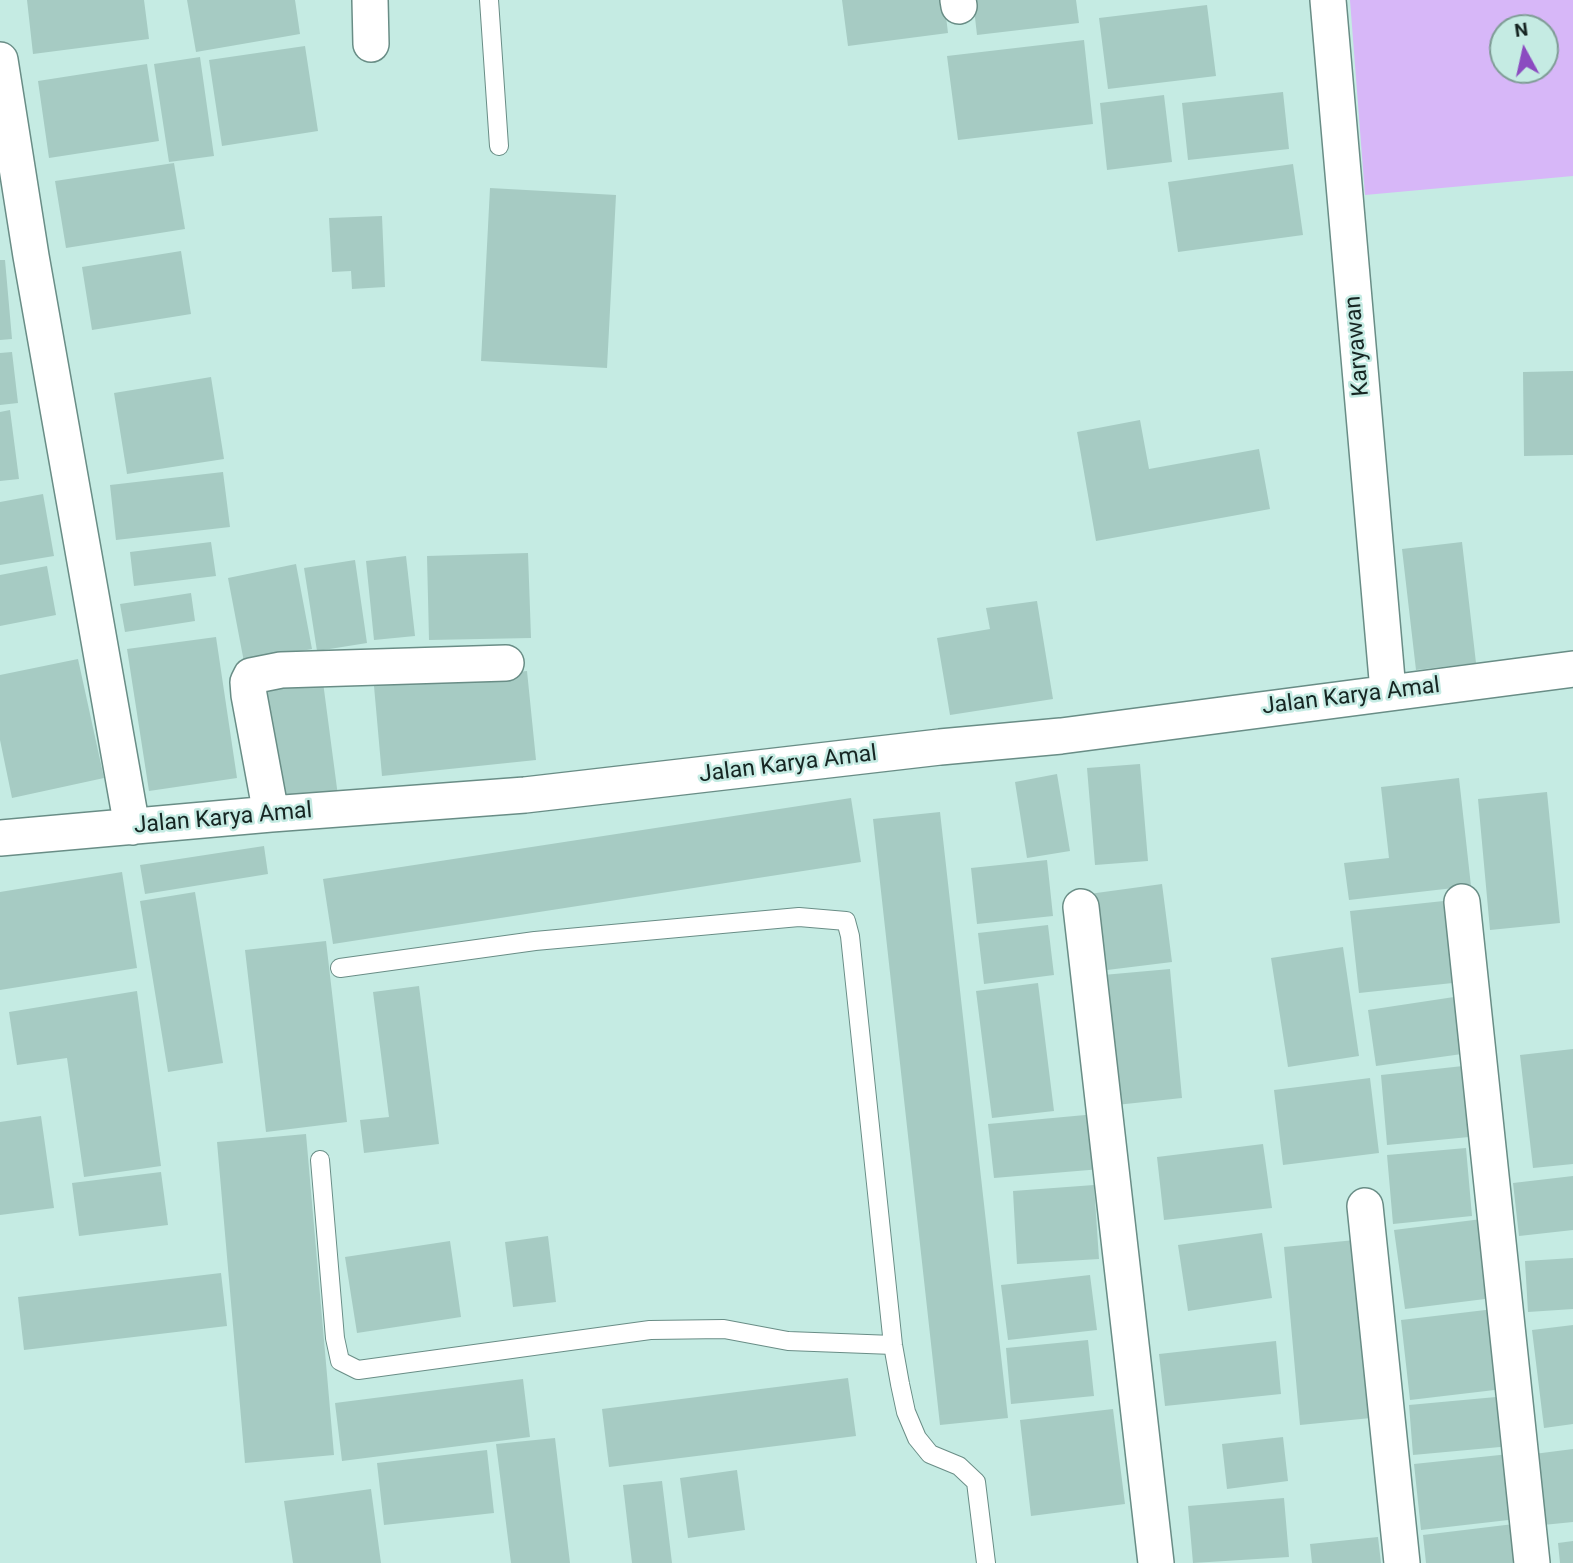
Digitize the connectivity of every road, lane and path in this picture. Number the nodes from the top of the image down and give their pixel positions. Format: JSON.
{"nodes":[{"id":1,"x":370,"y":0,"type":"edge"},
{"id":2,"x":489,"y":0,"type":"edge"},
{"id":3,"x":1328,"y":0,"type":"edge"},
{"id":4,"x":371,"y":44,"type":"dead end"},
{"id":5,"x":0,"y":60,"type":"edge"},
{"id":6,"x":499,"y":146,"type":"dead end"},
{"id":7,"x":506,"y":663,"type":"dead end"},
{"id":8,"x":1573,"y":669,"type":"edge"},
{"id":9,"x":1388,"y":691,"type":"junction"},
{"id":10,"x":271,"y":814,"type":"junction"},
{"id":11,"x":132,"y":827,"type":"junction"},
{"id":12,"x":0,"y":838,"type":"edge"},
{"id":13,"x":1462,"y":902,"type":"dead end"},
{"id":14,"x":1081,"y":907,"type":"dead end"},
{"id":15,"x":340,"y":968,"type":"dead end"},
{"id":16,"x":320,"y":1160,"type":"dead end"},
{"id":17,"x":1365,"y":1206,"type":"dead end"},
{"id":18,"x":893,"y":1345,"type":"junction"},
{"id":19,"x":986,"y":1563,"type":"edge"},
{"id":20,"x":1156,"y":1563,"type":"edge"},
{"id":21,"x":1402,"y":1563,"type":"edge"},
{"id":22,"x":1532,"y":1563,"type":"edge"}],
"edges":[{"from":1,"to":4,"type":"street"},
{"from":2,"to":6,"type":"lane"},
{"from":3,"to":9,"type":"street","name":"Karyawan"},
{"from":5,"to":11,"type":"street"},
{"from":7,"to":10,"type":"street"},
{"from":8,"to":9,"type":"street","name":"Jalan Karya Amal"},
{"from":9,"to":10,"type":"street","name":"Jalan Karya Amal"},
{"from":10,"to":11,"type":"street","name":"Jalan Karya Amal"},
{"from":11,"to":12,"type":"street","name":"Jalan Karya Amal"},
{"from":13,"to":22,"type":"street"},
{"from":14,"to":20,"type":"street"},
{"from":15,"to":18,"type":"lane"},
{"from":16,"to":18,"type":"lane"},
{"from":17,"to":21,"type":"street"},
{"from":18,"to":19,"type":"lane"}]}
